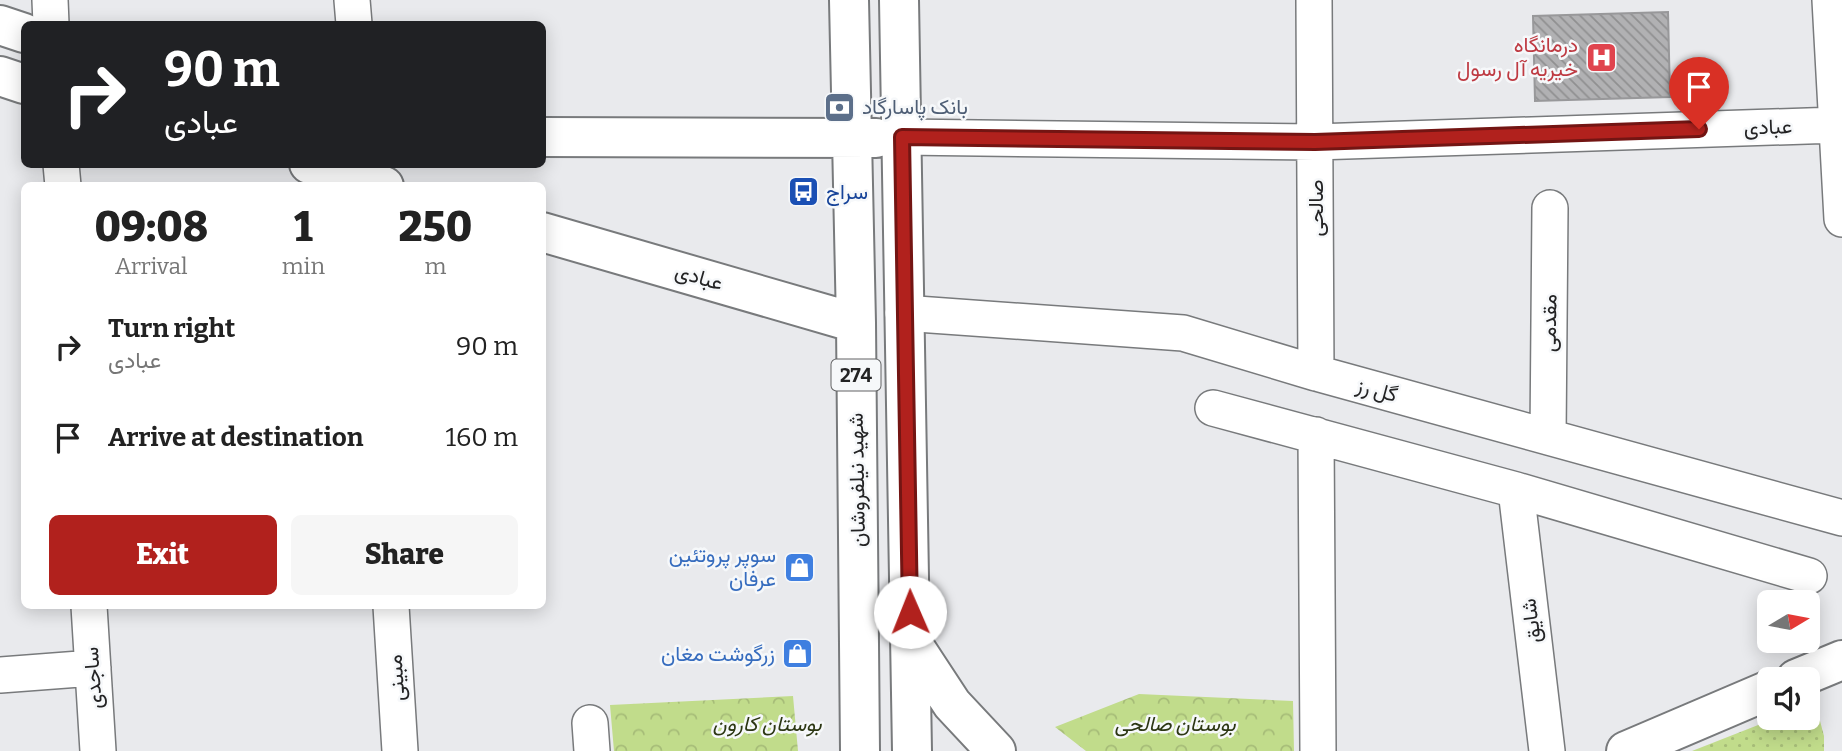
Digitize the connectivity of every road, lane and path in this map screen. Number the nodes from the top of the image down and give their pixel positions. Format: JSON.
{"nodes":[{"id":1,"x":50,"y":0,"type":"edge"},
{"id":2,"x":352,"y":0,"type":"edge"},
{"id":3,"x":849,"y":0,"type":"edge"},
{"id":4,"x":899,"y":0,"type":"edge"},
{"id":5,"x":1314,"y":0,"type":"edge"},
{"id":6,"x":1829,"y":0,"type":"edge"},
{"id":7,"x":51,"y":21,"type":"edge"},
{"id":8,"x":354,"y":21,"type":"edge"},
{"id":9,"x":0,"y":26,"type":"edge"},
{"id":10,"x":21,"y":32,"type":"edge"},
{"id":11,"x":0,"y":76,"type":"edge"},
{"id":12,"x":21,"y":83,"type":"edge"},
{"id":13,"x":1837,"y":125,"type":"junction"},
{"id":14,"x":546,"y":137,"type":"edge"},
{"id":15,"x":902,"y":137,"type":"junction"},
{"id":16,"x":851,"y":139,"type":"junction"},
{"id":17,"x":1315,"y":142,"type":"junction"},
{"id":18,"x":325,"y":168,"type":"edge"},
{"id":19,"x":369,"y":179,"type":"edge"},
{"id":20,"x":1550,"y":208,"type":"dead end"},
{"id":21,"x":1842,"y":219,"type":"edge"},
{"id":22,"x":546,"y":233,"type":"edge"},
{"id":23,"x":904,"y":313,"type":"junction"},
{"id":24,"x":856,"y":323,"type":"junction"},
{"id":25,"x":1316,"y":373,"type":"junction"},
{"id":26,"x":1213,"y":408,"type":"dead end"},
{"id":27,"x":1316,"y":435,"type":"junction"},
{"id":28,"x":1548,"y":437,"type":"junction"},
{"id":29,"x":1516,"y":490,"type":"junction"},
{"id":30,"x":1842,"y":518,"type":"edge"},
{"id":31,"x":1809,"y":576,"type":"dead end"},
{"id":32,"x":89,"y":609,"type":"edge"},
{"id":33,"x":391,"y":609,"type":"edge"},
{"id":34,"x":910,"y":640,"type":"junction"},
{"id":35,"x":1842,"y":660,"type":"edge"},
{"id":36,"x":93,"y":668,"type":"junction"},
{"id":37,"x":1820,"y":669,"type":"edge"},
{"id":38,"x":0,"y":674,"type":"edge"},
{"id":39,"x":1757,"y":697,"type":"edge"},
{"id":40,"x":1661,"y":743,"type":"edge"},
{"id":41,"x":98,"y":751,"type":"edge"},
{"id":42,"x":400,"y":751,"type":"edge"},
{"id":43,"x":860,"y":751,"type":"edge"},
{"id":44,"x":912,"y":751,"type":"edge"},
{"id":45,"x":996,"y":751,"type":"edge"},
{"id":46,"x":1318,"y":751,"type":"edge"},
{"id":47,"x":1547,"y":751,"type":"edge"},
{"id":48,"x":1626,"y":751,"type":"edge"}],
"edges":[{"from":1,"to":7,"type":"street"},
{"from":2,"to":8,"type":"street"},
{"from":3,"to":16,"type":"main road","name":"شهید نیلفروشان","number":"274"},
{"from":4,"to":15,"type":"main road","number":"274"},
{"from":5,"to":17,"type":"street","name":"صالحی"},
{"from":6,"to":13,"type":"street"},
{"from":9,"to":10,"type":"main road"},
{"from":11,"to":12,"type":"main road"},
{"from":13,"to":17,"type":"street","name":"عبادی"},
{"from":13,"to":21,"type":"street"},
{"from":14,"to":16,"type":"main road"},
{"from":15,"to":16,"type":"main road"},
{"from":15,"to":17,"type":"street","name":"عبادی"},
{"from":15,"to":23,"type":"main road","number":"274"},
{"from":16,"to":24,"type":"main road","name":"شهید نیلفروشان","number":"274"},
{"from":17,"to":25,"type":"street","name":"صالحی"},
{"from":18,"to":19,"type":"main road"},
{"from":20,"to":28,"type":"street","name":"مقدمی"},
{"from":22,"to":24,"type":"main road","name":"عبادی"},
{"from":23,"to":25,"type":"street","name":"گل رز"},
{"from":23,"to":34,"type":"main road","number":"274"},
{"from":24,"to":43,"type":"main road","name":"شهید نیلفروشان","number":"274"},
{"from":25,"to":28,"type":"street","name":"گل رز"},
{"from":26,"to":27,"type":"street"},
{"from":27,"to":29,"type":"street"},
{"from":27,"to":46,"type":"street"},
{"from":28,"to":30,"type":"street","name":"گل رز"},
{"from":29,"to":31,"type":"street"},
{"from":29,"to":47,"type":"street","name":"شایق"},
{"from":32,"to":36,"type":"street","name":"ساجدی"},
{"from":33,"to":42,"type":"street","name":"مبینی"},
{"from":34,"to":44,"type":"main road","number":"274"},
{"from":34,"to":45,"type":"main road"},
{"from":35,"to":37,"type":"main road"},
{"from":36,"to":38,"type":"street"},
{"from":36,"to":41,"type":"street","name":"ساجدی"},
{"from":39,"to":40,"type":"main road"},
{"from":40,"to":48,"type":"main road"}]}
